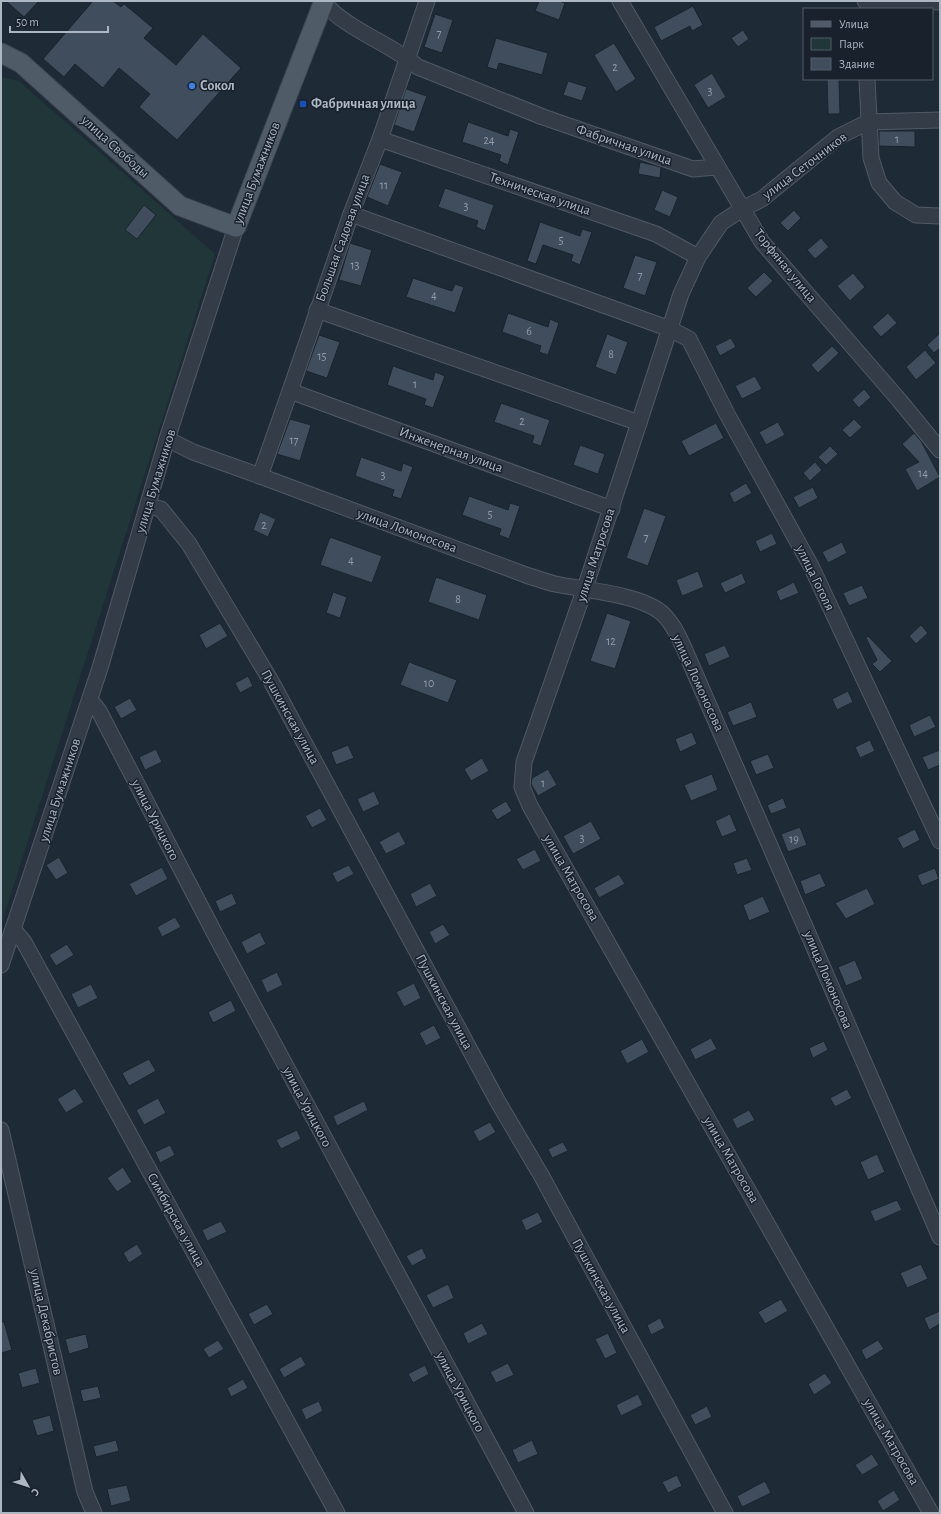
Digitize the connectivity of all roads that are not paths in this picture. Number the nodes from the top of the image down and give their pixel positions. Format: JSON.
{"nodes":[{"id":1,"x":427,"y":1,"type":"edge"},
{"id":2,"x":620,"y":1,"type":"edge"},
{"id":3,"x":865,"y":1,"type":"edge"},
{"id":4,"x":323,"y":2,"type":"edge"},
{"id":5,"x":940,"y":2,"type":"edge"},
{"id":6,"x":1,"y":53,"type":"edge"},
{"id":7,"x":408,"y":58,"type":"junction"},
{"id":8,"x":867,"y":80,"type":"edge"},
{"id":9,"x":940,"y":120,"type":"edge"},
{"id":10,"x":868,"y":122,"type":"junction"},
{"id":11,"x":380,"y":139,"type":"junction"},
{"id":12,"x":717,"y":167,"type":"junction"},
{"id":13,"x":742,"y":209,"type":"junction"},
{"id":14,"x":351,"y":214,"type":"junction"},
{"id":15,"x":940,"y":216,"type":"edge"},
{"id":16,"x":236,"y":227,"type":"junction"},
{"id":17,"x":698,"y":257,"type":"junction"},
{"id":18,"x":317,"y":310,"type":"junction"},
{"id":19,"x":670,"y":329,"type":"junction"},
{"id":20,"x":290,"y":391,"type":"junction"},
{"id":21,"x":639,"y":423,"type":"junction"},
{"id":22,"x":167,"y":439,"type":"junction"},
{"id":23,"x":940,"y":450,"type":"edge"},
{"id":24,"x":260,"y":476,"type":"junction"},
{"id":25,"x":148,"y":506,"type":"junction"},
{"id":26,"x":612,"y":509,"type":"junction"},
{"id":27,"x":586,"y":588,"type":"junction"},
{"id":28,"x":90,"y":700,"type":"junction"},
{"id":29,"x":940,"y":841,"type":"edge"},
{"id":30,"x":13,"y":929,"type":"junction"},
{"id":31,"x":1,"y":965,"type":"edge"},
{"id":32,"x":1,"y":1130,"type":"edge"},
{"id":33,"x":940,"y":1237,"type":"edge"},
{"id":34,"x":94,"y":1513,"type":"edge"},
{"id":35,"x":337,"y":1513,"type":"edge"},
{"id":36,"x":526,"y":1513,"type":"edge"},
{"id":37,"x":725,"y":1513,"type":"edge"},
{"id":38,"x":931,"y":1513,"type":"edge"}],
"edges":[{"from":1,"to":7,"type":"street","name":"Большая Садовая улица"},
{"from":2,"to":12,"type":"street","name":"Торфяная улица"},
{"from":3,"to":5,"type":"street"},
{"from":4,"to":7,"type":"street","name":"Фабричная улица"},
{"from":4,"to":16,"type":"main road","name":"улица Бумажников"},
{"from":6,"to":16,"type":"main road","name":"улица Свободы"},
{"from":7,"to":11,"type":"street","name":"Большая Садовая улица"},
{"from":7,"to":12,"type":"street","name":"Фабричная улица"},
{"from":8,"to":10,"type":"street"},
{"from":9,"to":10,"type":"street","name":"улица Сеточников"},
{"from":10,"to":13,"type":"street","name":"улица Сеточников"},
{"from":10,"to":15,"type":"street"},
{"from":11,"to":14,"type":"street","name":"Большая Садовая улица"},
{"from":11,"to":17,"type":"street","name":"Техническая улица"},
{"from":12,"to":13,"type":"street","name":"Торфяная улица"},
{"from":13,"to":17,"type":"street","name":"улица Матросова"},
{"from":13,"to":23,"type":"street","name":"Торфяная улица"},
{"from":14,"to":18,"type":"street","name":"Большая Садовая улица"},
{"from":14,"to":19,"type":"street"},
{"from":16,"to":22,"type":"street","name":"улица Бумажников"},
{"from":17,"to":19,"type":"street","name":"улица Матросова"},
{"from":18,"to":20,"type":"street","name":"Большая Садовая улица"},
{"from":18,"to":21,"type":"street"},
{"from":19,"to":21,"type":"street","name":"улица Матросова"},
{"from":19,"to":29,"type":"street","name":"улица Гоголя"},
{"from":20,"to":24,"type":"street","name":"Большая Садовая улица"},
{"from":20,"to":26,"type":"street","name":"Инженерная улица"},
{"from":21,"to":26,"type":"street","name":"улица Матросова"},
{"from":22,"to":24,"type":"street","name":"улица Ломоносова"},
{"from":22,"to":25,"type":"street","name":"улица Бумажников"},
{"from":24,"to":27,"type":"street","name":"улица Ломоносова"},
{"from":25,"to":28,"type":"street","name":"улица Бумажников"},
{"from":25,"to":37,"type":"street","name":"Пушкинская улица"},
{"from":26,"to":27,"type":"street","name":"улица Матросова"},
{"from":27,"to":33,"type":"street","name":"улица Ломоносова"},
{"from":27,"to":38,"type":"street","name":"улица Матросова"},
{"from":28,"to":30,"type":"street","name":"улица Бумажников"},
{"from":28,"to":36,"type":"street","name":"улица Урицкого"},
{"from":30,"to":31,"type":"street","name":"улица Бумажников"},
{"from":30,"to":35,"type":"street","name":"Симбирская улица"},
{"from":32,"to":34,"type":"street","name":"улица Декабристов"}]}
